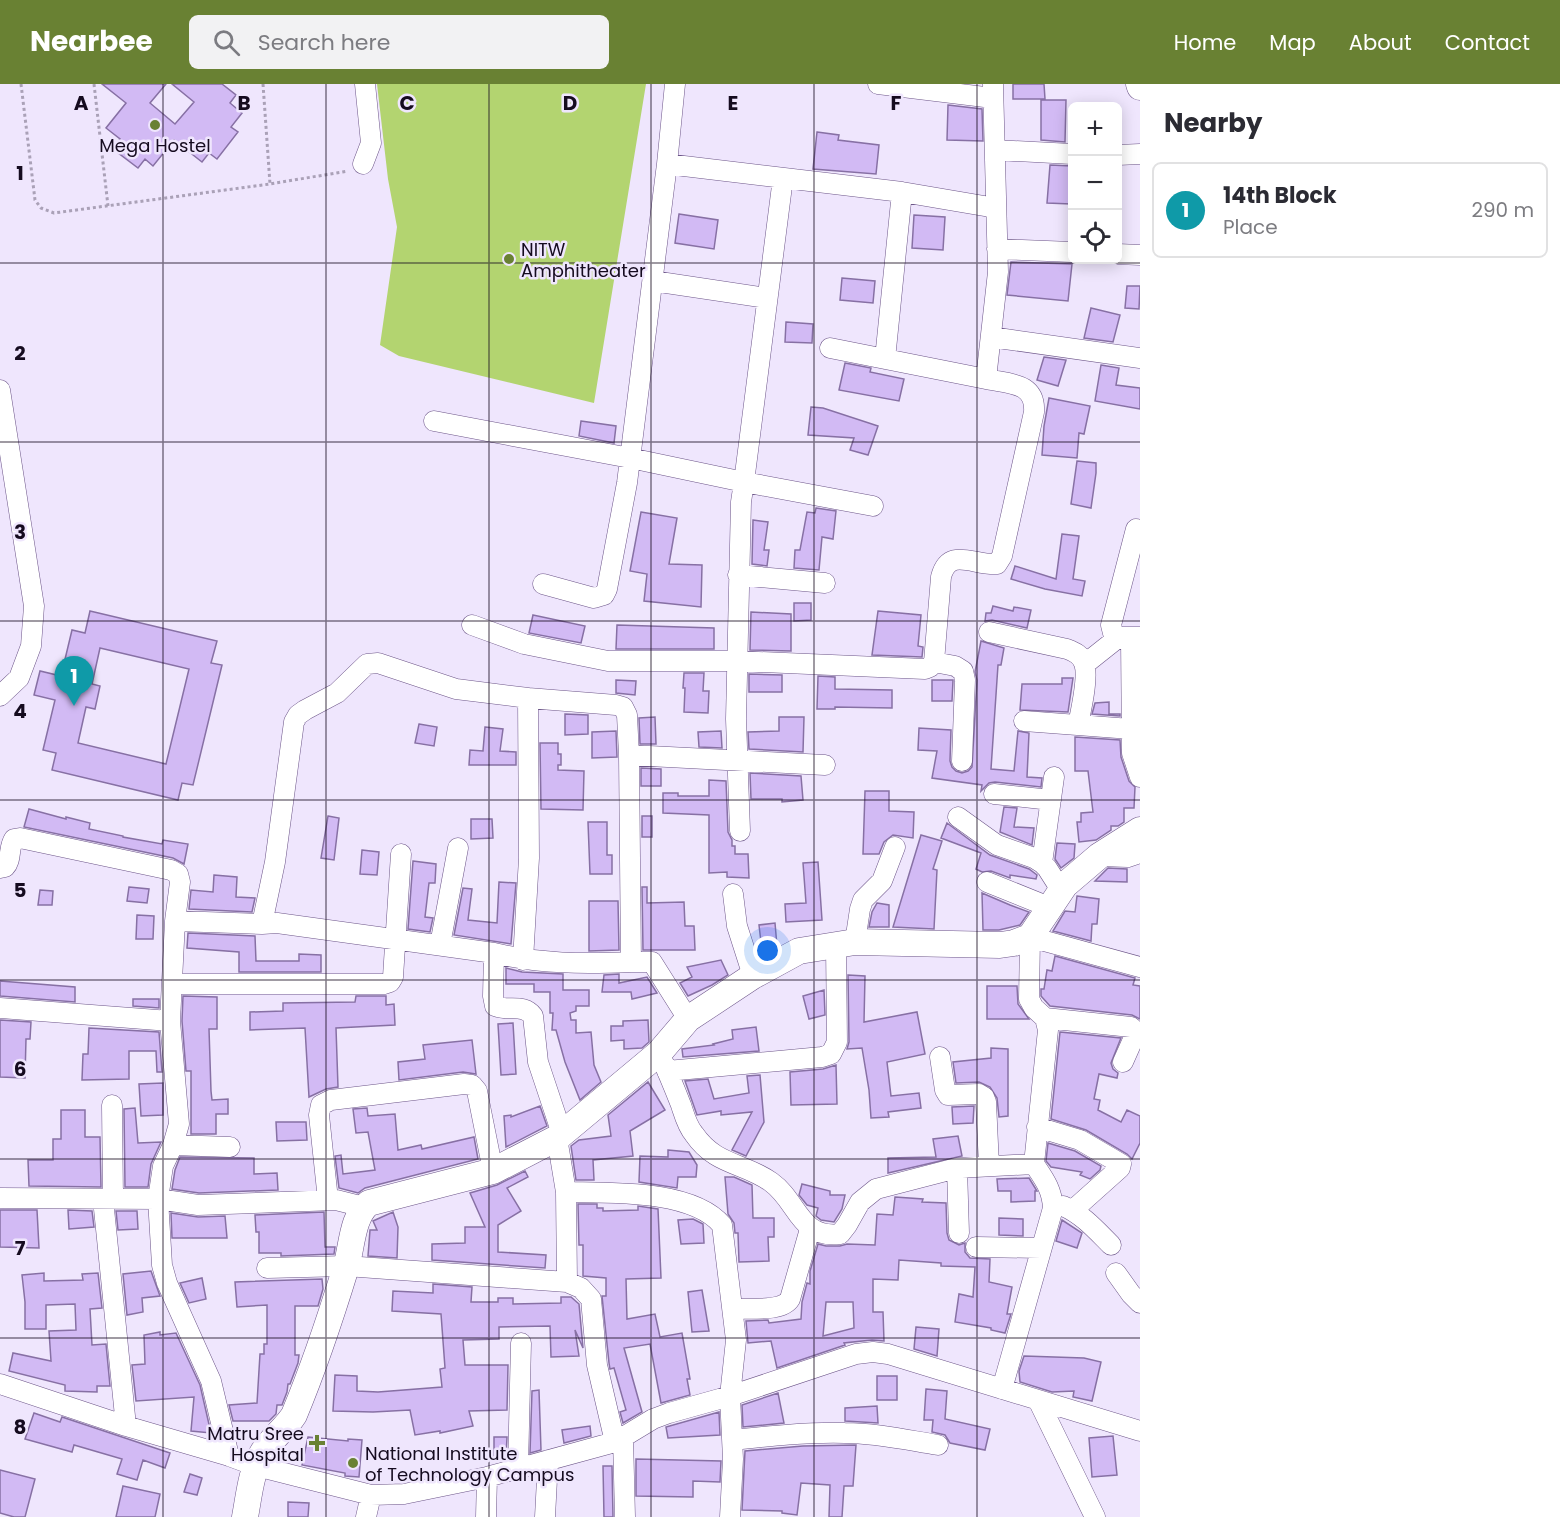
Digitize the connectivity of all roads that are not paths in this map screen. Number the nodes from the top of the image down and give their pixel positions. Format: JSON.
{"nodes":[{"id":1,"x":365,"y":84,"type":"edge"},
{"id":2,"x":675,"y":84,"type":"edge"},
{"id":3,"x":878,"y":84,"type":"edge"},
{"id":4,"x":993,"y":91,"type":"edge"},
{"id":5,"x":996,"y":150,"type":"junction"},
{"id":6,"x":1068,"y":154,"type":"edge"},
{"id":7,"x":1140,"y":154,"type":"edge"},
{"id":8,"x":1122,"y":155,"type":"edge"},
{"id":9,"x":363,"y":164,"type":"road end"},
{"id":10,"x":667,"y":164,"type":"junction"},
{"id":11,"x":783,"y":178,"type":"junction"},
{"id":12,"x":902,"y":192,"type":"junction"},
{"id":13,"x":996,"y":207,"type":"junction"},
{"id":14,"x":997,"y":249,"type":"junction"},
{"id":15,"x":1068,"y":252,"type":"edge"},
{"id":16,"x":1122,"y":254,"type":"edge"},
{"id":17,"x":1140,"y":255,"type":"edge"},
{"id":18,"x":653,"y":281,"type":"junction"},
{"id":19,"x":767,"y":298,"type":"junction"},
{"id":20,"x":991,"y":337,"type":"junction"},
{"id":21,"x":830,"y":348,"type":"dead end"},
{"id":22,"x":1140,"y":358,"type":"edge"},
{"id":23,"x":885,"y":359,"type":"junction"},
{"id":24,"x":986,"y":379,"type":"junction"},
{"id":25,"x":0,"y":390,"type":"edge"},
{"id":26,"x":434,"y":422,"type":"dead end"},
{"id":27,"x":630,"y":458,"type":"junction"},
{"id":28,"x":744,"y":482,"type":"junction"},
{"id":29,"x":873,"y":506,"type":"dead end"},
{"id":30,"x":1139,"y":526,"type":"edge"},
{"id":31,"x":738,"y":575,"type":"junction"},
{"id":32,"x":825,"y":583,"type":"dead end"},
{"id":33,"x":543,"y":584,"type":"dead end"},
{"id":34,"x":472,"y":625,"type":"dead end"},
{"id":35,"x":988,"y":632,"type":"dead end"},
{"id":36,"x":1130,"y":637,"type":"edge"},
{"id":37,"x":736,"y":661,"type":"junction"},
{"id":38,"x":934,"y":662,"type":"junction"},
{"id":39,"x":1085,"y":664,"type":"junction"},
{"id":40,"x":0,"y":696,"type":"edge"},
{"id":41,"x":528,"y":698,"type":"junction"},
{"id":42,"x":1024,"y":721,"type":"dead end"},
{"id":43,"x":1078,"y":725,"type":"junction"},
{"id":44,"x":1131,"y":729,"type":"junction"},
{"id":45,"x":629,"y":755,"type":"junction"},
{"id":46,"x":739,"y":761,"type":"junction"},
{"id":47,"x":962,"y":761,"type":"dead end"},
{"id":48,"x":825,"y":765,"type":"dead end"},
{"id":49,"x":1054,"y":777,"type":"dead end"},
{"id":50,"x":1140,"y":777,"type":"edge"},
{"id":51,"x":994,"y":794,"type":"dead end"},
{"id":52,"x":1051,"y":800,"type":"junction"},
{"id":53,"x":958,"y":817,"type":"dead end"},
{"id":54,"x":1140,"y":830,"type":"edge"},
{"id":55,"x":740,"y":831,"type":"dead end"},
{"id":56,"x":895,"y":847,"type":"dead end"},
{"id":57,"x":458,"y":848,"type":"dead end"},
{"id":58,"x":1140,"y":853,"type":"edge"},
{"id":59,"x":401,"y":854,"type":"dead end"},
{"id":60,"x":1098,"y":856,"type":"junction"},
{"id":61,"x":1042,"y":863,"type":"junction"},
{"id":62,"x":0,"y":868,"type":"edge"},
{"id":63,"x":987,"y":882,"type":"dead end"},
{"id":64,"x":733,"y":894,"type":"dead end"},
{"id":65,"x":1055,"y":899,"type":"junction"},
{"id":66,"x":175,"y":921,"type":"junction"},
{"id":67,"x":262,"y":924,"type":"junction"},
{"id":68,"x":1030,"y":937,"type":"junction"},
{"id":69,"x":395,"y":941,"type":"junction"},
{"id":70,"x":845,"y":943,"type":"junction"},
{"id":71,"x":441,"y":945,"type":"junction"},
{"id":72,"x":494,"y":953,"type":"junction"},
{"id":73,"x":523,"y":960,"type":"junction"},
{"id":74,"x":631,"y":962,"type":"junction"},
{"id":75,"x":1140,"y":967,"type":"edge"},
{"id":76,"x":753,"y":976,"type":"junction"},
{"id":77,"x":172,"y":984,"type":"junction"},
{"id":78,"x":0,"y":1008,"type":"edge"},
{"id":79,"x":1045,"y":1018,"type":"junction"},
{"id":80,"x":688,"y":1019,"type":"junction"},
{"id":81,"x":170,"y":1021,"type":"junction"},
{"id":82,"x":940,"y":1058,"type":"dead end"},
{"id":83,"x":663,"y":1062,"type":"junction"},
{"id":84,"x":1123,"y":1062,"type":"dead end"},
{"id":85,"x":112,"y":1106,"type":"dead end"},
{"id":86,"x":1037,"y":1128,"type":"junction"},
{"id":87,"x":560,"y":1136,"type":"junction"},
{"id":88,"x":173,"y":1145,"type":"junction"},
{"id":89,"x":230,"y":1147,"type":"dead end"},
{"id":90,"x":1034,"y":1164,"type":"junction"},
{"id":91,"x":989,"y":1166,"type":"junction"},
{"id":92,"x":957,"y":1168,"type":"junction"},
{"id":93,"x":493,"y":1171,"type":"junction"},
{"id":94,"x":566,"y":1192,"type":"junction"},
{"id":95,"x":0,"y":1198,"type":"edge"},
{"id":96,"x":108,"y":1199,"type":"junction"},
{"id":97,"x":158,"y":1199,"type":"junction"},
{"id":98,"x":328,"y":1200,"type":"junction"},
{"id":99,"x":1053,"y":1201,"type":"junction"},
{"id":100,"x":364,"y":1207,"type":"junction"},
{"id":101,"x":1073,"y":1210,"type":"junction"},
{"id":102,"x":810,"y":1229,"type":"junction"},
{"id":103,"x":959,"y":1233,"type":"dead end"},
{"id":104,"x":1111,"y":1245,"type":"dead end"},
{"id":105,"x":976,"y":1247,"type":"dead end"},
{"id":106,"x":1041,"y":1248,"type":"junction"},
{"id":107,"x":346,"y":1266,"type":"junction"},
{"id":108,"x":267,"y":1268,"type":"dead end"},
{"id":109,"x":1116,"y":1273,"type":"dead end"},
{"id":110,"x":567,"y":1282,"type":"junction"},
{"id":111,"x":1140,"y":1303,"type":"edge"},
{"id":112,"x":733,"y":1309,"type":"junction"},
{"id":113,"x":521,"y":1343,"type":"dead end"},
{"id":114,"x":0,"y":1384,"type":"edge"},
{"id":115,"x":1002,"y":1389,"type":"junction"},
{"id":116,"x":730,"y":1396,"type":"junction"},
{"id":117,"x":1038,"y":1400,"type":"junction"},
{"id":118,"x":126,"y":1426,"type":"junction"},
{"id":119,"x":1140,"y":1431,"type":"edge"},
{"id":120,"x":619,"y":1439,"type":"junction"},
{"id":121,"x":733,"y":1440,"type":"junction"},
{"id":122,"x":938,"y":1445,"type":"dead end"},
{"id":123,"x":229,"y":1456,"type":"junction"},
{"id":124,"x":548,"y":1460,"type":"junction"},
{"id":125,"x":255,"y":1466,"type":"junction"},
{"id":126,"x":518,"y":1468,"type":"junction"},
{"id":127,"x":487,"y":1477,"type":"junction"},
{"id":128,"x":371,"y":1495,"type":"junction"},
{"id":129,"x":245,"y":1517,"type":"edge"},
{"id":130,"x":366,"y":1517,"type":"edge"},
{"id":131,"x":486,"y":1517,"type":"edge"},
{"id":132,"x":545,"y":1517,"type":"edge"},
{"id":133,"x":625,"y":1517,"type":"edge"},
{"id":134,"x":730,"y":1517,"type":"edge"},
{"id":135,"x":1095,"y":1517,"type":"edge"}],
"edges":[{"from":1,"to":9,"type":"street"},
{"from":2,"to":10,"type":"street"},
{"from":3,"to":4,"type":"street"},
{"from":4,"to":5,"type":"street"},
{"from":5,"to":6,"type":"street"},
{"from":5,"to":13,"type":"street"},
{"from":7,"to":8,"type":"street"},
{"from":10,"to":11,"type":"street"},
{"from":10,"to":18,"type":"street"},
{"from":11,"to":12,"type":"street"},
{"from":11,"to":19,"type":"street"},
{"from":12,"to":13,"type":"street"},
{"from":12,"to":23,"type":"street"},
{"from":13,"to":14,"type":"street"},
{"from":14,"to":15,"type":"street"},
{"from":14,"to":20,"type":"street"},
{"from":16,"to":17,"type":"street"},
{"from":18,"to":19,"type":"street"},
{"from":18,"to":27,"type":"street"},
{"from":19,"to":28,"type":"street"},
{"from":20,"to":22,"type":"street"},
{"from":20,"to":24,"type":"street"},
{"from":21,"to":23,"type":"street"},
{"from":23,"to":24,"type":"street"},
{"from":24,"to":38,"type":"street"},
{"from":25,"to":40,"type":"street"},
{"from":26,"to":27,"type":"street"},
{"from":27,"to":28,"type":"street"},
{"from":27,"to":33,"type":"street"},
{"from":28,"to":29,"type":"street"},
{"from":28,"to":31,"type":"street"},
{"from":30,"to":36,"type":"street"},
{"from":31,"to":32,"type":"street"},
{"from":31,"to":37,"type":"street"},
{"from":34,"to":37,"type":"street"},
{"from":35,"to":39,"type":"street"},
{"from":36,"to":39,"type":"street"},
{"from":36,"to":44,"type":"street"},
{"from":37,"to":38,"type":"street"},
{"from":37,"to":46,"type":"street"},
{"from":38,"to":47,"type":"street"},
{"from":39,"to":43,"type":"street"},
{"from":41,"to":45,"type":"street"},
{"from":41,"to":67,"type":"street"},
{"from":41,"to":73,"type":"street"},
{"from":42,"to":43,"type":"street"},
{"from":43,"to":44,"type":"street"},
{"from":44,"to":50,"type":"street"},
{"from":45,"to":46,"type":"street"},
{"from":45,"to":74,"type":"street"},
{"from":46,"to":48,"type":"street"},
{"from":46,"to":55,"type":"street"},
{"from":49,"to":52,"type":"street"},
{"from":51,"to":52,"type":"street"},
{"from":52,"to":61,"type":"street"},
{"from":53,"to":61,"type":"street"},
{"from":54,"to":60,"type":"street"},
{"from":56,"to":70,"type":"street"},
{"from":57,"to":71,"type":"street"},
{"from":58,"to":60,"type":"street"},
{"from":59,"to":69,"type":"street"},
{"from":60,"to":65,"type":"street"},
{"from":61,"to":65,"type":"street"},
{"from":62,"to":66,"type":"street"},
{"from":63,"to":65,"type":"street"},
{"from":64,"to":76,"type":"street"},
{"from":65,"to":68,"type":"street"},
{"from":66,"to":67,"type":"street"},
{"from":66,"to":77,"type":"street"},
{"from":67,"to":69,"type":"street"},
{"from":68,"to":70,"type":"street"},
{"from":68,"to":75,"type":"street"},
{"from":68,"to":79,"type":"street"},
{"from":69,"to":71,"type":"street"},
{"from":69,"to":77,"type":"street"},
{"from":70,"to":76,"type":"street"},
{"from":70,"to":83,"type":"street"},
{"from":71,"to":72,"type":"street"},
{"from":72,"to":73,"type":"street"},
{"from":72,"to":87,"type":"street"},
{"from":73,"to":74,"type":"street"},
{"from":74,"to":80,"type":"street"},
{"from":76,"to":80,"type":"street"},
{"from":77,"to":81,"type":"street"},
{"from":78,"to":81,"type":"street"},
{"from":79,"to":84,"type":"street"},
{"from":79,"to":86,"type":"street"},
{"from":80,"to":83,"type":"street"},
{"from":81,"to":88,"type":"street"},
{"from":82,"to":91,"type":"street"},
{"from":83,"to":87,"type":"street"},
{"from":83,"to":102,"type":"street"},
{"from":85,"to":96,"type":"street"},
{"from":86,"to":90,"type":"street"},
{"from":86,"to":101,"type":"street"},
{"from":87,"to":93,"type":"street"},
{"from":87,"to":94,"type":"street"},
{"from":88,"to":89,"type":"street"},
{"from":88,"to":97,"type":"street"},
{"from":90,"to":91,"type":"street"},
{"from":90,"to":99,"type":"street"},
{"from":91,"to":92,"type":"street"},
{"from":92,"to":102,"type":"street"},
{"from":92,"to":103,"type":"street"},
{"from":93,"to":98,"type":"street"},
{"from":93,"to":100,"type":"street"},
{"from":94,"to":110,"type":"street"},
{"from":94,"to":112,"type":"street"},
{"from":95,"to":96,"type":"street"},
{"from":96,"to":97,"type":"street"},
{"from":96,"to":118,"type":"street"},
{"from":97,"to":98,"type":"street"},
{"from":97,"to":123,"type":"street"},
{"from":98,"to":100,"type":"street"},
{"from":99,"to":101,"type":"street"},
{"from":99,"to":106,"type":"street"},
{"from":100,"to":107,"type":"street"},
{"from":101,"to":104,"type":"street"},
{"from":102,"to":112,"type":"street"},
{"from":105,"to":106,"type":"street"},
{"from":106,"to":115,"type":"street"},
{"from":107,"to":108,"type":"street"},
{"from":107,"to":110,"type":"street"},
{"from":107,"to":125,"type":"street"},
{"from":109,"to":111,"type":"street"},
{"from":110,"to":120,"type":"street"},
{"from":112,"to":116,"type":"street"},
{"from":113,"to":126,"type":"street"},
{"from":114,"to":118,"type":"street"},
{"from":115,"to":116,"type":"street"},
{"from":115,"to":117,"type":"street"},
{"from":116,"to":120,"type":"street"},
{"from":116,"to":121,"type":"street"},
{"from":117,"to":119,"type":"street"},
{"from":117,"to":135,"type":"street"},
{"from":118,"to":123,"type":"street"},
{"from":120,"to":124,"type":"street"},
{"from":120,"to":133,"type":"street"},
{"from":121,"to":122,"type":"street"},
{"from":121,"to":134,"type":"street"},
{"from":123,"to":125,"type":"street"},
{"from":124,"to":126,"type":"street"},
{"from":124,"to":132,"type":"street"},
{"from":125,"to":128,"type":"street"},
{"from":125,"to":129,"type":"street"},
{"from":126,"to":127,"type":"street"},
{"from":127,"to":128,"type":"street"},
{"from":127,"to":131,"type":"street"},
{"from":128,"to":130,"type":"street"}]}
